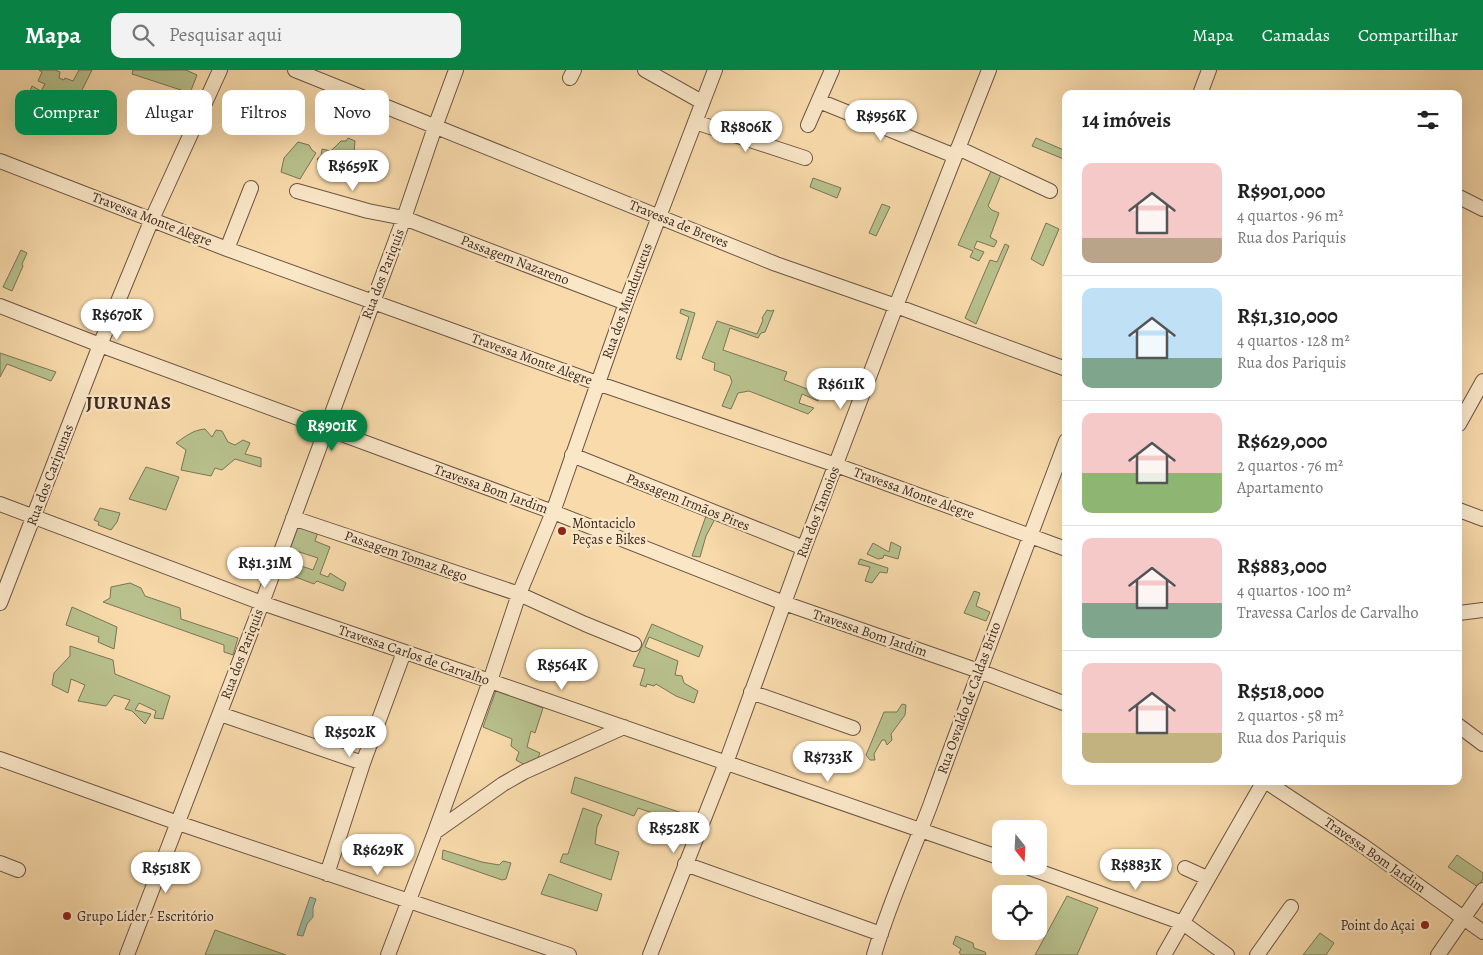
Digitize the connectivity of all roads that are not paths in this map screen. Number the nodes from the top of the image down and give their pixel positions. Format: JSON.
{"nodes":[{"id":1,"x":295,"y":70,"type":"edge"},
{"id":2,"x":456,"y":70,"type":"edge"},
{"id":3,"x":645,"y":70,"type":"edge"},
{"id":4,"x":715,"y":70,"type":"edge"},
{"id":5,"x":832,"y":70,"type":"edge"},
{"id":6,"x":989,"y":70,"type":"edge"},
{"id":7,"x":1209,"y":70,"type":"edge"},
{"id":8,"x":219,"y":71,"type":"edge"},
{"id":9,"x":1202,"y":90,"type":"edge"},
{"id":10,"x":819,"y":101,"type":"junction"},
{"id":11,"x":702,"y":102,"type":"junction"},
{"id":12,"x":695,"y":122,"type":"junction"},
{"id":13,"x":808,"y":125,"type":"dead end"},
{"id":14,"x":435,"y":127,"type":"junction"},
{"id":15,"x":957,"y":152,"type":"junction"},
{"id":16,"x":806,"y":158,"type":"dead end"},
{"id":17,"x":0,"y":161,"type":"edge"},
{"id":18,"x":251,"y":188,"type":"dead end"},
{"id":19,"x":296,"y":190,"type":"dead end"},
{"id":20,"x":1050,"y":191,"type":"dead end"},
{"id":21,"x":1462,"y":198,"type":"edge"},
{"id":22,"x":1483,"y":209,"type":"edge"},
{"id":23,"x":658,"y":216,"type":"junction"},
{"id":24,"x":404,"y":218,"type":"junction"},
{"id":25,"x":152,"y":219,"type":"junction"},
{"id":26,"x":227,"y":249,"type":"junction"},
{"id":27,"x":372,"y":302,"type":"junction"},
{"id":28,"x":626,"y":303,"type":"junction"},
{"id":29,"x":0,"y":306,"type":"edge"},
{"id":30,"x":896,"y":306,"type":"junction"},
{"id":31,"x":100,"y":345,"type":"junction"},
{"id":32,"x":1062,"y":368,"type":"edge"},
{"id":33,"x":1483,"y":381,"type":"edge"},
{"id":34,"x":597,"y":383,"type":"junction"},
{"id":35,"x":1479,"y":398,"type":"edge"},
{"id":36,"x":1462,"y":420,"type":"edge"},
{"id":37,"x":325,"y":429,"type":"junction"},
{"id":38,"x":1062,"y":452,"type":"edge"},
{"id":39,"x":572,"y":456,"type":"junction"},
{"id":40,"x":836,"y":465,"type":"junction"},
{"id":41,"x":0,"y":504,"type":"edge"},
{"id":42,"x":1462,"y":511,"type":"edge"},
{"id":43,"x":553,"y":512,"type":"junction"},
{"id":44,"x":33,"y":517,"type":"junction"},
{"id":45,"x":293,"y":518,"type":"junction"},
{"id":46,"x":1483,"y":518,"type":"edge"},
{"id":47,"x":1030,"y":536,"type":"junction"},
{"id":48,"x":804,"y":548,"type":"junction"},
{"id":49,"x":1062,"y":548,"type":"edge"},
{"id":50,"x":519,"y":594,"type":"junction"},
{"id":51,"x":0,"y":603,"type":"edge"},
{"id":52,"x":262,"y":603,"type":"junction"},
{"id":53,"x":784,"y":603,"type":"junction"},
{"id":54,"x":1483,"y":610,"type":"edge"},
{"id":55,"x":1462,"y":613,"type":"edge"},
{"id":56,"x":634,"y":644,"type":"dead end"},
{"id":57,"x":404,"y":652,"type":"junction"},
{"id":58,"x":979,"y":671,"type":"junction"},
{"id":59,"x":490,"y":681,"type":"junction"},
{"id":60,"x":751,"y":692,"type":"junction"},
{"id":61,"x":1062,"y":702,"type":"edge"},
{"id":62,"x":220,"y":714,"type":"junction"},
{"id":63,"x":624,"y":728,"type":"junction"},
{"id":64,"x":853,"y":728,"type":"dead end"},
{"id":65,"x":1462,"y":728,"type":"edge"},
{"id":66,"x":1483,"y":744,"type":"edge"},
{"id":67,"x":0,"y":759,"type":"edge"},
{"id":68,"x":363,"y":763,"type":"junction"},
{"id":69,"x":726,"y":763,"type":"junction"},
{"id":70,"x":1262,"y":785,"type":"edge"},
{"id":71,"x":1270,"y":785,"type":"edge"},
{"id":72,"x":178,"y":824,"type":"junction"},
{"id":73,"x":921,"y":830,"type":"junction"},
{"id":74,"x":435,"y":832,"type":"junction"},
{"id":75,"x":992,"y":855,"type":"edge"},
{"id":76,"x":0,"y":864,"type":"edge"},
{"id":77,"x":685,"y":864,"type":"junction"},
{"id":78,"x":1185,"y":868,"type":"dead end"},
{"id":79,"x":18,"y":870,"type":"dead end"},
{"id":80,"x":327,"y":874,"type":"junction"},
{"id":81,"x":1048,"y":875,"type":"edge"},
{"id":82,"x":1207,"y":878,"type":"junction"},
{"id":83,"x":1483,"y":890,"type":"edge"},
{"id":84,"x":408,"y":900,"type":"junction"},
{"id":85,"x":1291,"y":907,"type":"dead end"},
{"id":86,"x":1464,"y":918,"type":"junction"},
{"id":87,"x":1183,"y":923,"type":"junction"},
{"id":88,"x":1483,"y":932,"type":"edge"},
{"id":89,"x":880,"y":934,"type":"junction"},
{"id":90,"x":126,"y":955,"type":"edge"},
{"id":91,"x":388,"y":955,"type":"edge"},
{"id":92,"x":569,"y":955,"type":"edge"},
{"id":93,"x":650,"y":955,"type":"edge"},
{"id":94,"x":874,"y":955,"type":"edge"},
{"id":95,"x":1164,"y":955,"type":"edge"},
{"id":96,"x":1227,"y":955,"type":"edge"},
{"id":97,"x":1257,"y":955,"type":"edge"},
{"id":98,"x":1438,"y":955,"type":"edge"}],
"edges":[{"from":1,"to":14,"type":"street","name":"Travessa de Breves"},
{"from":2,"to":14,"type":"street","name":"Rua dos Pariquis"},
{"from":3,"to":11,"type":"street"},
{"from":4,"to":11,"type":"street","name":"Rua dos Mundurucus"},
{"from":5,"to":10,"type":"street"},
{"from":6,"to":15,"type":"street","name":"Rua dos Tamoios"},
{"from":7,"to":9,"type":"street"},
{"from":8,"to":25,"type":"street","name":"Rua dos Caripunas"},
{"from":10,"to":13,"type":"street"},
{"from":10,"to":15,"type":"street"},
{"from":11,"to":12,"type":"street","name":"Rua dos Mundurucus"},
{"from":12,"to":16,"type":"street"},
{"from":12,"to":23,"type":"street","name":"Rua dos Mundurucus"},
{"from":14,"to":23,"type":"street","name":"Travessa de Breves"},
{"from":14,"to":24,"type":"street","name":"Rua dos Pariquis"},
{"from":15,"to":20,"type":"street"},
{"from":15,"to":30,"type":"street","name":"Rua dos Tamoios"},
{"from":17,"to":25,"type":"street","name":"Travessa Monte Alegre"},
{"from":18,"to":26,"type":"street"},
{"from":19,"to":24,"type":"street","name":"Passagem Nazareno"},
{"from":21,"to":22,"type":"street"},
{"from":23,"to":28,"type":"street","name":"Rua dos Mundurucus"},
{"from":23,"to":30,"type":"street","name":"Travessa de Breves"},
{"from":24,"to":27,"type":"street","name":"Rua dos Pariquis"},
{"from":24,"to":28,"type":"street","name":"Passagem Nazareno"},
{"from":25,"to":26,"type":"street","name":"Travessa Monte Alegre"},
{"from":25,"to":31,"type":"street","name":"Rua dos Caripunas"},
{"from":26,"to":27,"type":"street","name":"Travessa Monte Alegre"},
{"from":27,"to":34,"type":"street","name":"Travessa Monte Alegre"},
{"from":27,"to":37,"type":"street","name":"Rua dos Pariquis"},
{"from":28,"to":34,"type":"street","name":"Rua dos Mundurucus"},
{"from":29,"to":31,"type":"street","name":"Travessa Bom Jardim"},
{"from":30,"to":32,"type":"street","name":"Travessa de Breves"},
{"from":30,"to":40,"type":"street","name":"Rua dos Tamoios"},
{"from":31,"to":37,"type":"street","name":"Travessa Bom Jardim"},
{"from":31,"to":44,"type":"street","name":"Rua dos Caripunas"},
{"from":33,"to":35,"type":"street"},
{"from":34,"to":39,"type":"street","name":"Rua dos Mundurucus"},
{"from":34,"to":40,"type":"street","name":"Travessa Monte Alegre"},
{"from":35,"to":36,"type":"street"},
{"from":37,"to":43,"type":"street","name":"Travessa Bom Jardim"},
{"from":37,"to":45,"type":"street","name":"Rua dos Pariquis"},
{"from":38,"to":47,"type":"street","name":"Rua Osvaldo de Caldas Brito"},
{"from":39,"to":43,"type":"street","name":"Rua dos Mundurucus"},
{"from":39,"to":48,"type":"street","name":"Passagem Irmãos Pires"},
{"from":40,"to":47,"type":"street","name":"Travessa Monte Alegre"},
{"from":40,"to":48,"type":"street","name":"Rua dos Tamoios"},
{"from":41,"to":44,"type":"street","name":"Travessa Carlos de Carvalho"},
{"from":42,"to":46,"type":"street"},
{"from":43,"to":50,"type":"street","name":"Rua dos Mundurucus"},
{"from":43,"to":53,"type":"street","name":"Travessa Bom Jardim"},
{"from":44,"to":51,"type":"street","name":"Rua dos Caripunas"},
{"from":44,"to":52,"type":"street","name":"Travessa Carlos de Carvalho"},
{"from":45,"to":50,"type":"street","name":"Passagem Tomaz Rego"},
{"from":45,"to":52,"type":"street","name":"Rua dos Pariquis"},
{"from":47,"to":49,"type":"street","name":"Travessa Monte Alegre"},
{"from":47,"to":58,"type":"street","name":"Rua Osvaldo de Caldas Brito"},
{"from":48,"to":53,"type":"street","name":"Rua dos Tamoios"},
{"from":50,"to":56,"type":"street","name":"Passagem Tomaz Rego"},
{"from":50,"to":59,"type":"street","name":"Rua dos Mundurucus"},
{"from":52,"to":57,"type":"street","name":"Travessa Carlos de Carvalho"},
{"from":52,"to":62,"type":"street","name":"Rua dos Pariquis"},
{"from":53,"to":58,"type":"street","name":"Travessa Bom Jardim"},
{"from":53,"to":60,"type":"street","name":"Rua dos Tamoios"},
{"from":54,"to":55,"type":"street"},
{"from":57,"to":59,"type":"street","name":"Travessa Carlos de Carvalho"},
{"from":57,"to":68,"type":"street"},
{"from":58,"to":61,"type":"street","name":"Travessa Bom Jardim"},
{"from":58,"to":73,"type":"street","name":"Rua Osvaldo de Caldas Brito"},
{"from":59,"to":63,"type":"street","name":"Travessa Carlos de Carvalho"},
{"from":59,"to":74,"type":"street","name":"Rua dos Mundurucus"},
{"from":60,"to":64,"type":"street"},
{"from":60,"to":69,"type":"street","name":"Rua dos Tamoios"},
{"from":62,"to":68,"type":"street"},
{"from":62,"to":72,"type":"street","name":"Rua dos Pariquis"},
{"from":63,"to":69,"type":"street","name":"Travessa Carlos de Carvalho"},
{"from":63,"to":74,"type":"street"},
{"from":65,"to":66,"type":"street"},
{"from":67,"to":72,"type":"street"},
{"from":68,"to":80,"type":"street"},
{"from":69,"to":73,"type":"street","name":"Travessa Carlos de Carvalho"},
{"from":69,"to":77,"type":"street","name":"Rua dos Tamoios"},
{"from":70,"to":82,"type":"street"},
{"from":71,"to":86,"type":"street","name":"Travessa Bom Jardim"},
{"from":72,"to":80,"type":"street"},
{"from":72,"to":90,"type":"street","name":"Rua dos Pariquis"},
{"from":73,"to":75,"type":"street","name":"Travessa Carlos de Carvalho"},
{"from":73,"to":89,"type":"street","name":"Rua Osvaldo de Caldas Brito"},
{"from":74,"to":84,"type":"street","name":"Rua dos Mundurucus"},
{"from":76,"to":79,"type":"street"},
{"from":77,"to":89,"type":"street"},
{"from":77,"to":93,"type":"street","name":"Rua dos Tamoios"},
{"from":78,"to":82,"type":"street"},
{"from":80,"to":84,"type":"street"},
{"from":81,"to":87,"type":"street"},
{"from":82,"to":87,"type":"street"},
{"from":83,"to":86,"type":"street"},
{"from":84,"to":91,"type":"street","name":"Rua dos Mundurucus"},
{"from":84,"to":92,"type":"street"},
{"from":85,"to":97,"type":"street"},
{"from":86,"to":88,"type":"street","name":"Travessa Bom Jardim"},
{"from":86,"to":98,"type":"street"},
{"from":87,"to":95,"type":"street"},
{"from":87,"to":96,"type":"street"},
{"from":89,"to":94,"type":"street","name":"Rua Osvaldo de Caldas Brito"}]}
